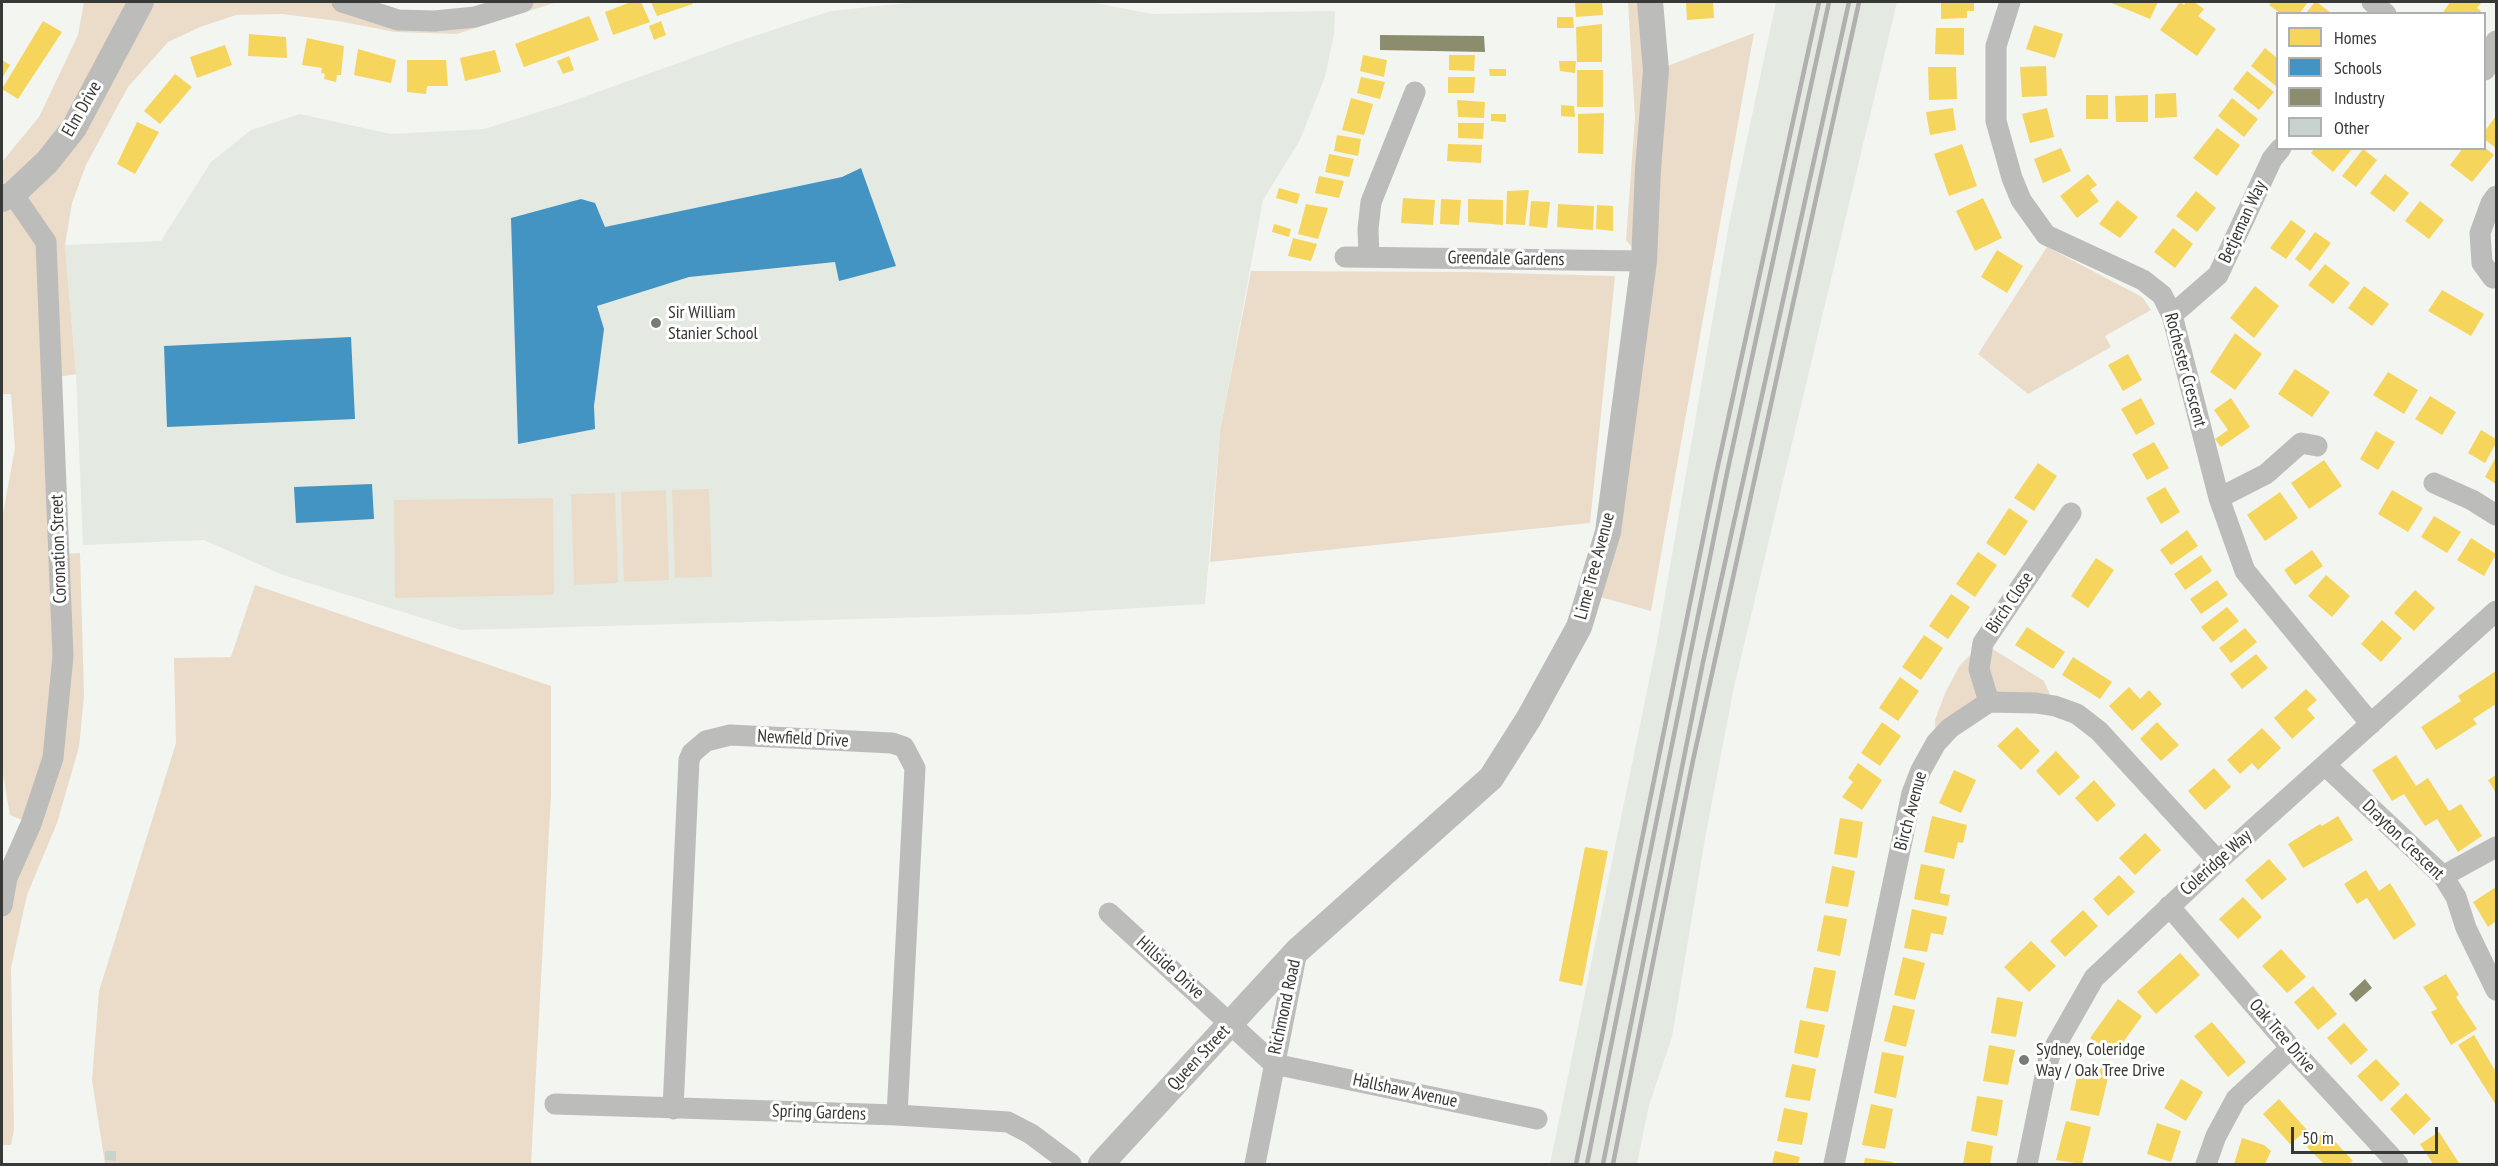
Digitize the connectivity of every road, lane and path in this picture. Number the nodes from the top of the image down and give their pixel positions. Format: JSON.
{"nodes":[{"id":1,"x":141,"y":2,"type":"edge"},
{"id":2,"x":342,"y":2,"type":"edge"},
{"id":3,"x":523,"y":2,"type":"edge"},
{"id":4,"x":1650,"y":2,"type":"edge"},
{"id":5,"x":2010,"y":2,"type":"edge"},
{"id":6,"x":2372,"y":2,"type":"edge"},
{"id":7,"x":2384,"y":12,"type":"edge"},
{"id":8,"x":2496,"y":41,"type":"edge"},
{"id":9,"x":2486,"y":67,"type":"edge"},
{"id":10,"x":1415,"y":92,"type":"dead end"},
{"id":11,"x":2279,"y":150,"type":"edge"},
{"id":12,"x":2496,"y":196,"type":"edge"},
{"id":13,"x":7,"y":197,"type":"edge"},
{"id":14,"x":1369,"y":256,"type":"junction"},
{"id":15,"x":1345,"y":257,"type":"dead end"},
{"id":16,"x":1644,"y":261,"type":"junction"},
{"id":17,"x":2493,"y":278,"type":"dead end"},
{"id":18,"x":2172,"y":315,"type":"junction"},
{"id":19,"x":2317,"y":446,"type":"dead end"},
{"id":20,"x":2434,"y":483,"type":"dead end"},
{"id":21,"x":2219,"y":498,"type":"junction"},
{"id":22,"x":2071,"y":513,"type":"dead end"},
{"id":23,"x":2496,"y":515,"type":"edge"},
{"id":24,"x":2493,"y":614,"type":"edge"},
{"id":25,"x":1989,"y":702,"type":"junction"},
{"id":26,"x":2371,"y":724,"type":"junction"},
{"id":27,"x":2325,"y":765,"type":"junction"},
{"id":28,"x":2496,"y":847,"type":"edge"},
{"id":29,"x":2218,"y":861,"type":"junction"},
{"id":30,"x":2443,"y":876,"type":"junction"},
{"id":31,"x":2,"y":906,"type":"edge"},
{"id":32,"x":2169,"y":906,"type":"junction"},
{"id":33,"x":1109,"y":913,"type":"dead end"},
{"id":34,"x":1297,"y":951,"type":"junction"},
{"id":35,"x":2496,"y":990,"type":"edge"},
{"id":36,"x":1231,"y":1023,"type":"junction"},
{"id":37,"x":2291,"y":1048,"type":"junction"},
{"id":38,"x":1274,"y":1064,"type":"junction"},
{"id":39,"x":555,"y":1104,"type":"dead end"},
{"id":40,"x":673,"y":1109,"type":"junction"},
{"id":41,"x":897,"y":1115,"type":"junction"},
{"id":42,"x":1537,"y":1119,"type":"dead end"},
{"id":43,"x":1071,"y":1164,"type":"edge"},
{"id":44,"x":1101,"y":1164,"type":"edge"},
{"id":45,"x":1255,"y":1164,"type":"edge"},
{"id":46,"x":1834,"y":1164,"type":"edge"},
{"id":47,"x":2026,"y":1164,"type":"edge"},
{"id":48,"x":2206,"y":1164,"type":"edge"},
{"id":49,"x":2398,"y":1164,"type":"edge"}],
"edges":[{"from":1,"to":13,"type":"street","name":"Elm Drive"},
{"from":2,"to":3,"type":"street"},
{"from":4,"to":16,"type":"street","name":"Lime Tree Avenue"},
{"from":5,"to":18,"type":"street","name":"Rochester Crescent"},
{"from":6,"to":7,"type":"street"},
{"from":8,"to":9,"type":"street"},
{"from":10,"to":14,"type":"street"},
{"from":11,"to":18,"type":"street","name":"Betjeman Way"},
{"from":12,"to":17,"type":"street"},
{"from":13,"to":31,"type":"street","name":"Coronation Street"},
{"from":14,"to":15,"type":"street","name":"Greendale Gardens"},
{"from":14,"to":16,"type":"street","name":"Greendale Gardens"},
{"from":16,"to":34,"type":"street","name":"Lime Tree Avenue"},
{"from":18,"to":21,"type":"street","name":"Rochester Crescent"},
{"from":19,"to":21,"type":"street"},
{"from":20,"to":23,"type":"street"},
{"from":21,"to":26,"type":"street","name":"Rochester Crescent"},
{"from":22,"to":25,"type":"street","name":"Birch Close"},
{"from":24,"to":26,"type":"street","name":"Coleridge Way"},
{"from":25,"to":29,"type":"street"},
{"from":25,"to":46,"type":"street","name":"Birch Avenue"},
{"from":26,"to":27,"type":"street","name":"Coleridge Way"},
{"from":27,"to":29,"type":"street","name":"Coleridge Way"},
{"from":27,"to":30,"type":"street","name":"Drayton Crescent"},
{"from":28,"to":30,"type":"street"},
{"from":29,"to":32,"type":"street","name":"Coleridge Way"},
{"from":30,"to":35,"type":"street","name":"Drayton Crescent"},
{"from":32,"to":37,"type":"street","name":"Oak Tree Drive"},
{"from":32,"to":47,"type":"street","name":"Coleridge Way"},
{"from":33,"to":36,"type":"street","name":"Hillside Drive"},
{"from":34,"to":36,"type":"street","name":"Queen Street"},
{"from":34,"to":38,"type":"street","name":"Richmond Road"},
{"from":36,"to":38,"type":"street","name":"Richmond Road"},
{"from":36,"to":44,"type":"street","name":"Queen Street"},
{"from":37,"to":48,"type":"street"},
{"from":37,"to":49,"type":"street","name":"Oak Tree Drive"},
{"from":38,"to":42,"type":"street","name":"Hallshaw Avenue"},
{"from":38,"to":45,"type":"street","name":"Richmond Road"},
{"from":39,"to":40,"type":"street","name":"Spring Gardens"},
{"from":40,"to":41,"type":"street","name":"Spring Gardens"},
{"from":40,"to":41,"type":"street","name":"Newfield Drive"},
{"from":41,"to":43,"type":"street","name":"Spring Gardens"}]}
